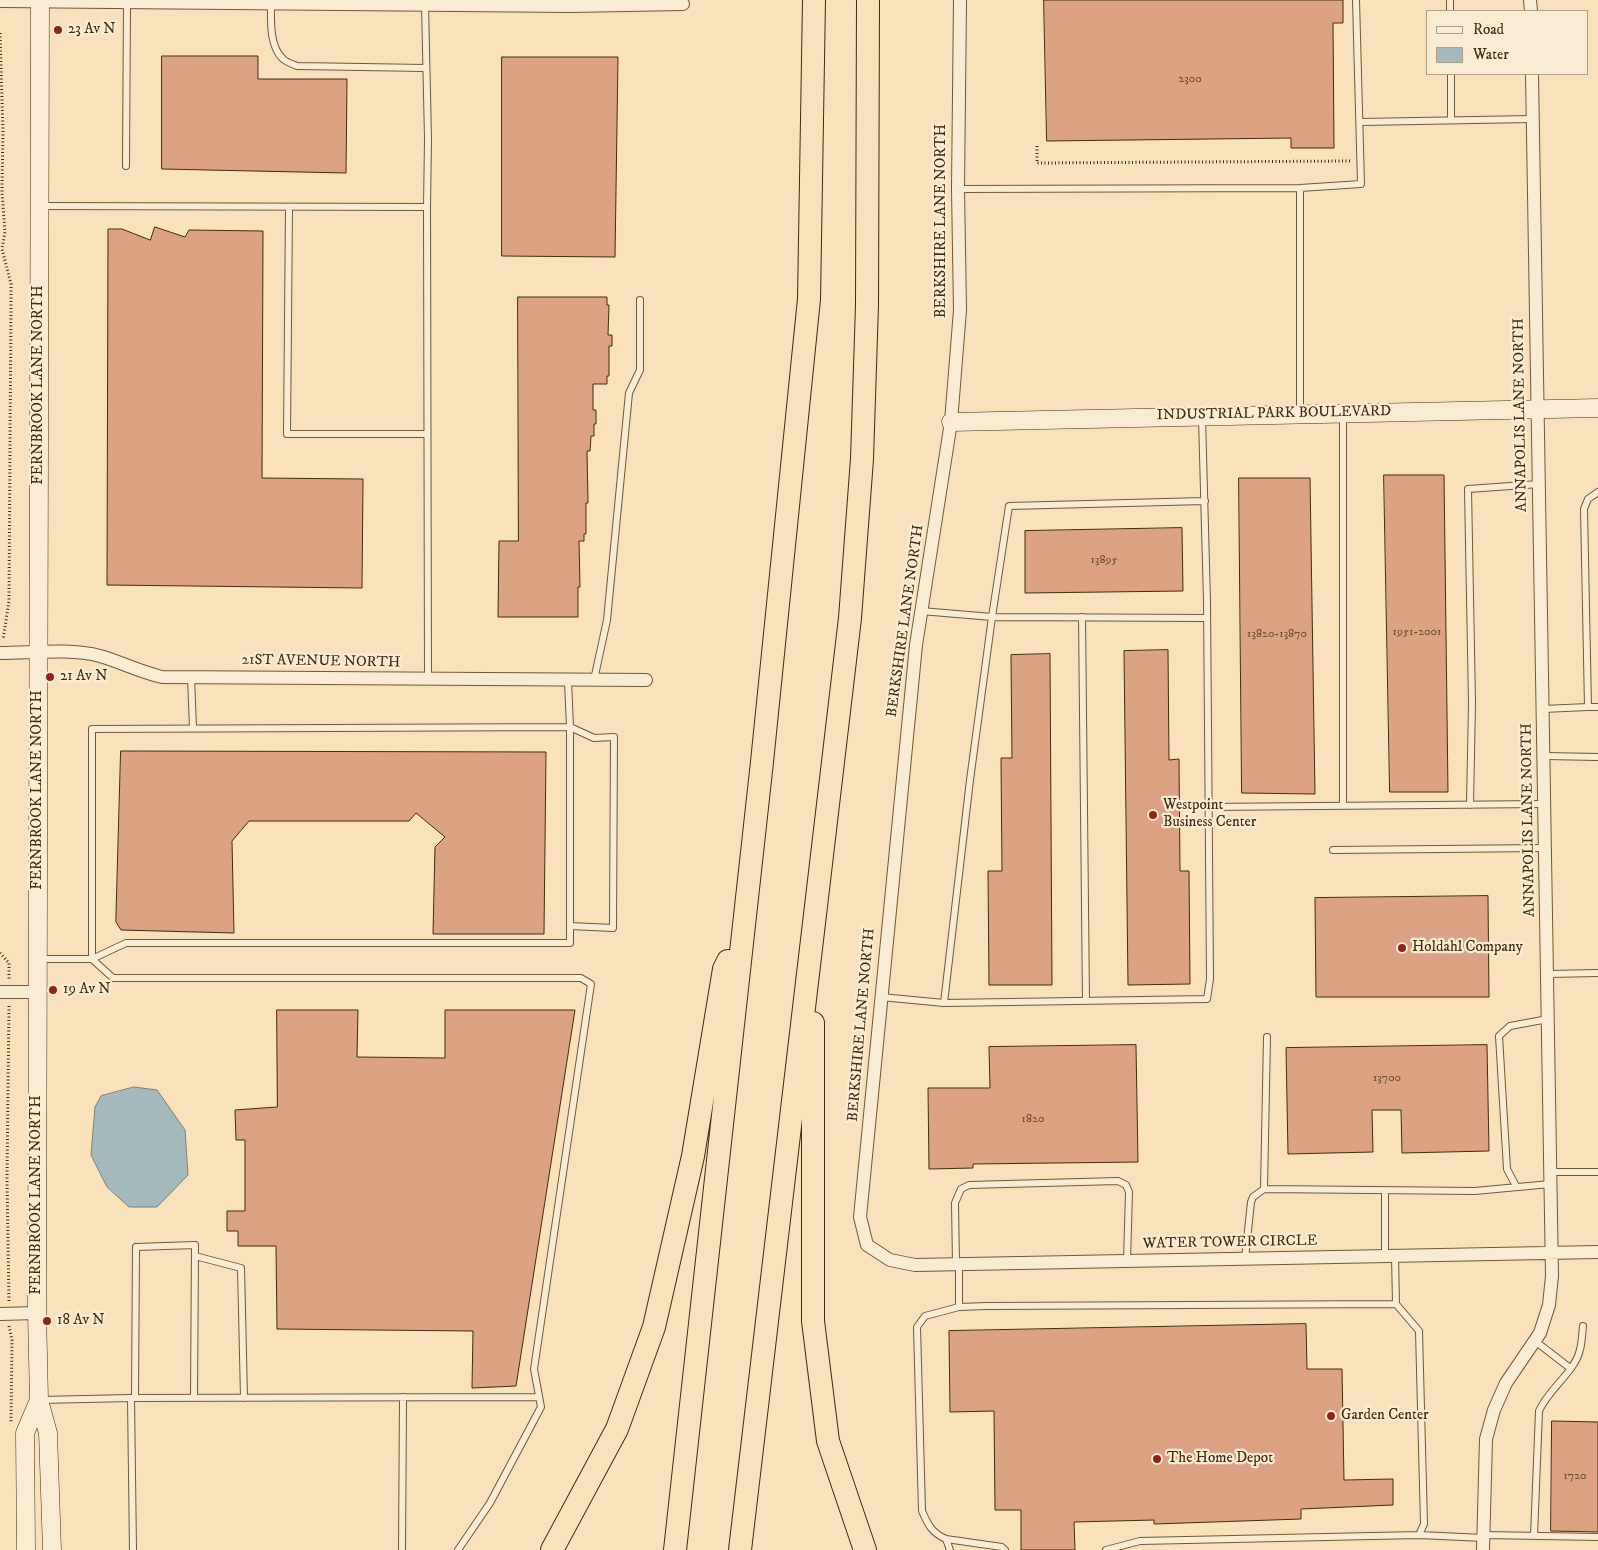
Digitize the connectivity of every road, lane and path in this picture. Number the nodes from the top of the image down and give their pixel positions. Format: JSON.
{"nodes":[{"id":1,"x":40,"y":0,"type":"edge"},
{"id":2,"x":814,"y":0,"type":"edge"},
{"id":3,"x":868,"y":0,"type":"edge"},
{"id":4,"x":960,"y":0,"type":"edge"},
{"id":5,"x":1356,"y":0,"type":"edge"},
{"id":6,"x":0,"y":1,"type":"edge"},
{"id":7,"x":127,"y":1,"type":"junction"},
{"id":8,"x":271,"y":2,"type":"junction"},
{"id":9,"x":517,"y":2,"type":"edge"},
{"id":10,"x":683,"y":2,"type":"edge"},
{"id":11,"x":425,"y":4,"type":"junction"},
{"id":12,"x":0,"y":33,"type":"edge"},
{"id":13,"x":426,"y":68,"type":"junction"},
{"id":14,"x":1451,"y":75,"type":"edge"},
{"id":15,"x":1532,"y":75,"type":"edge"},
{"id":16,"x":1532,"y":119,"type":"junction"},
{"id":17,"x":1451,"y":120,"type":"junction"},
{"id":18,"x":1360,"y":122,"type":"junction"},
{"id":19,"x":1037,"y":146,"type":"dead end"},
{"id":20,"x":1361,"y":161,"type":"junction"},
{"id":21,"x":126,"y":166,"type":"dead end"},
{"id":22,"x":1300,"y":188,"type":"junction"},
{"id":23,"x":958,"y":189,"type":"junction"},
{"id":24,"x":39,"y":206,"type":"junction"},
{"id":25,"x":290,"y":207,"type":"junction"},
{"id":26,"x":427,"y":207,"type":"junction"},
{"id":27,"x":640,"y":300,"type":"dead end"},
{"id":28,"x":1598,"y":408,"type":"edge"},
{"id":29,"x":1537,"y":410,"type":"junction"},
{"id":30,"x":1343,"y":412,"type":"junction"},
{"id":31,"x":1300,"y":413,"type":"junction"},
{"id":32,"x":1202,"y":416,"type":"junction"},
{"id":33,"x":951,"y":422,"type":"junction"},
{"id":34,"x":427,"y":434,"type":"junction"},
{"id":35,"x":1539,"y":484,"type":"junction"},
{"id":36,"x":1598,"y":492,"type":"edge"},
{"id":37,"x":1205,"y":501,"type":"junction"},
{"id":38,"x":921,"y":611,"type":"junction"},
{"id":39,"x":992,"y":617,"type":"junction"},
{"id":40,"x":1082,"y":617,"type":"junction"},
{"id":41,"x":1207,"y":618,"type":"junction"},
{"id":42,"x":1,"y":653,"type":"edge"},
{"id":43,"x":38,"y":653,"type":"junction"},
{"id":44,"x":191,"y":677,"type":"junction"},
{"id":45,"x":428,"y":679,"type":"junction"},
{"id":46,"x":594,"y":680,"type":"junction"},
{"id":47,"x":646,"y":680,"type":"dead end"},
{"id":48,"x":568,"y":681,"type":"junction"},
{"id":49,"x":1598,"y":707,"type":"edge"},
{"id":50,"x":1588,"y":708,"type":"junction"},
{"id":51,"x":1543,"y":709,"type":"junction"},
{"id":52,"x":570,"y":727,"type":"junction"},
{"id":53,"x":192,"y":728,"type":"junction"},
{"id":54,"x":1544,"y":756,"type":"junction"},
{"id":55,"x":1598,"y":757,"type":"edge"},
{"id":56,"x":1545,"y":804,"type":"junction"},
{"id":57,"x":1470,"y":805,"type":"junction"},
{"id":58,"x":1343,"y":806,"type":"junction"},
{"id":59,"x":1208,"y":807,"type":"junction"},
{"id":60,"x":1545,"y":848,"type":"junction"},
{"id":61,"x":1333,"y":850,"type":"dead end"},
{"id":62,"x":818,"y":893,"type":"junction"},
{"id":63,"x":744,"y":923,"type":"junction"},
{"id":64,"x":570,"y":926,"type":"junction"},
{"id":65,"x":0,"y":953,"type":"edge"},
{"id":66,"x":37,"y":959,"type":"junction"},
{"id":67,"x":92,"y":959,"type":"junction"},
{"id":68,"x":1598,"y":973,"type":"edge"},
{"id":69,"x":1548,"y":974,"type":"junction"},
{"id":70,"x":5,"y":992,"type":"edge"},
{"id":71,"x":37,"y":992,"type":"junction"},
{"id":72,"x":880,"y":997,"type":"junction"},
{"id":73,"x":1086,"y":1001,"type":"junction"},
{"id":74,"x":944,"y":1003,"type":"junction"},
{"id":75,"x":1548,"y":1019,"type":"junction"},
{"id":76,"x":1268,"y":1038,"type":"dead end"},
{"id":77,"x":1598,"y":1172,"type":"edge"},
{"id":78,"x":1550,"y":1178,"type":"junction"},
{"id":79,"x":1516,"y":1186,"type":"junction"},
{"id":80,"x":1264,"y":1189,"type":"junction"},
{"id":81,"x":1385,"y":1192,"type":"junction"},
{"id":82,"x":867,"y":1245,"type":"joint"},
{"id":83,"x":1551,"y":1252,"type":"junction"},
{"id":84,"x":1598,"y":1252,"type":"edge"},
{"id":85,"x":195,"y":1256,"type":"junction"},
{"id":86,"x":1390,"y":1256,"type":"junction"},
{"id":87,"x":1245,"y":1259,"type":"junction"},
{"id":88,"x":1127,"y":1261,"type":"junction"},
{"id":89,"x":957,"y":1264,"type":"junction"},
{"id":90,"x":1396,"y":1304,"type":"junction"},
{"id":91,"x":959,"y":1307,"type":"junction"},
{"id":92,"x":37,"y":1313,"type":"junction"},
{"id":93,"x":5,"y":1314,"type":"edge"},
{"id":94,"x":1583,"y":1326,"type":"dead end"},
{"id":95,"x":1535,"y":1341,"type":"junction"},
{"id":96,"x":1570,"y":1368,"type":"junction"},
{"id":97,"x":403,"y":1397,"type":"junction"},
{"id":98,"x":539,"y":1397,"type":"junction"},
{"id":99,"x":133,"y":1398,"type":"junction"},
{"id":100,"x":194,"y":1398,"type":"junction"},
{"id":101,"x":244,"y":1398,"type":"junction"},
{"id":102,"x":39,"y":1400,"type":"junction"},
{"id":103,"x":11,"y":1427,"type":"dead end"},
{"id":104,"x":1419,"y":1535,"type":"junction"},
{"id":105,"x":1534,"y":1536,"type":"junction"},
{"id":106,"x":1598,"y":1537,"type":"edge"},
{"id":107,"x":946,"y":1539,"type":"junction"},
{"id":108,"x":1484,"y":1541,"type":"edge"},
{"id":109,"x":26,"y":1550,"type":"edge"},
{"id":110,"x":52,"y":1550,"type":"edge"},
{"id":111,"x":133,"y":1550,"type":"edge"},
{"id":112,"x":402,"y":1550,"type":"edge"},
{"id":113,"x":458,"y":1550,"type":"edge"},
{"id":114,"x":552,"y":1550,"type":"edge"},
{"id":115,"x":676,"y":1550,"type":"edge"},
{"id":116,"x":740,"y":1550,"type":"edge"},
{"id":117,"x":865,"y":1550,"type":"edge"},
{"id":118,"x":950,"y":1550,"type":"edge"},
{"id":119,"x":1006,"y":1550,"type":"edge"},
{"id":120,"x":1106,"y":1550,"type":"edge"}],
"edges":[{"from":1,"to":6,"type":"street"},
{"from":1,"to":7,"type":"street"},
{"from":1,"to":24,"type":"street","name":"FERNBROOK LANE NORTH"},
{"from":2,"to":63,"type":"highway"},
{"from":3,"to":62,"type":"highway"},
{"from":4,"to":23,"type":"street","name":"BERKSHIRE LANE NORTH"},
{"from":5,"to":18,"type":"lane"},
{"from":7,"to":8,"type":"street"},
{"from":7,"to":21,"type":"lane"},
{"from":8,"to":11,"type":"street"},
{"from":8,"to":13,"type":"lane"},
{"from":9,"to":10,"type":"street"},
{"from":9,"to":11,"type":"street"},
{"from":11,"to":13,"type":"lane"},
{"from":12,"to":42,"type":"path"},
{"from":13,"to":26,"type":"lane"},
{"from":14,"to":17,"type":"lane"},
{"from":15,"to":16,"type":"street","name":"ANNAPOLIS LANE NORTH"},
{"from":16,"to":17,"type":"lane"},
{"from":16,"to":29,"type":"street","name":"ANNAPOLIS LANE NORTH"},
{"from":17,"to":18,"type":"lane"},
{"from":18,"to":20,"type":"lane"},
{"from":19,"to":20,"type":"path"},
{"from":20,"to":22,"type":"lane"},
{"from":22,"to":23,"type":"lane"},
{"from":22,"to":31,"type":"lane"},
{"from":23,"to":33,"type":"street","name":"BERKSHIRE LANE NORTH"},
{"from":24,"to":25,"type":"lane"},
{"from":24,"to":43,"type":"street","name":"FERNBROOK LANE NORTH"},
{"from":25,"to":26,"type":"lane"},
{"from":25,"to":34,"type":"lane"},
{"from":26,"to":34,"type":"lane"},
{"from":27,"to":46,"type":"lane"},
{"from":28,"to":29,"type":"street","name":"INDUSTRIAL PARK BOULEVARD"},
{"from":29,"to":30,"type":"street","name":"INDUSTRIAL PARK BOULEVARD"},
{"from":29,"to":35,"type":"street","name":"ANNAPOLIS LANE NORTH"},
{"from":30,"to":31,"type":"street","name":"INDUSTRIAL PARK BOULEVARD"},
{"from":30,"to":58,"type":"lane"},
{"from":31,"to":32,"type":"street","name":"INDUSTRIAL PARK BOULEVARD"},
{"from":32,"to":33,"type":"street","name":"INDUSTRIAL PARK BOULEVARD"},
{"from":32,"to":37,"type":"lane"},
{"from":33,"to":38,"type":"street","name":"BERKSHIRE LANE NORTH"},
{"from":34,"to":45,"type":"lane"},
{"from":35,"to":51,"type":"street","name":"ANNAPOLIS LANE NORTH"},
{"from":35,"to":57,"type":"lane"},
{"from":36,"to":50,"type":"lane"},
{"from":37,"to":39,"type":"lane"},
{"from":37,"to":41,"type":"lane"},
{"from":38,"to":39,"type":"lane"},
{"from":38,"to":72,"type":"street","name":"BERKSHIRE LANE NORTH"},
{"from":39,"to":40,"type":"lane"},
{"from":39,"to":74,"type":"lane"},
{"from":40,"to":41,"type":"lane"},
{"from":40,"to":73,"type":"lane"},
{"from":41,"to":59,"type":"lane"},
{"from":42,"to":43,"type":"street","name":"21ST AVENUE NORTH"},
{"from":43,"to":44,"type":"street","name":"21ST AVENUE NORTH"},
{"from":43,"to":66,"type":"street","name":"FERNBROOK LANE NORTH"},
{"from":44,"to":45,"type":"street","name":"21ST AVENUE NORTH"},
{"from":44,"to":53,"type":"lane"},
{"from":45,"to":48,"type":"street","name":"21ST AVENUE NORTH"},
{"from":46,"to":47,"type":"street","name":"21ST AVENUE NORTH"},
{"from":46,"to":48,"type":"street","name":"21ST AVENUE NORTH"},
{"from":48,"to":52,"type":"lane"},
{"from":49,"to":50,"type":"lane"},
{"from":50,"to":51,"type":"lane"},
{"from":51,"to":54,"type":"street","name":"ANNAPOLIS LANE NORTH"},
{"from":52,"to":53,"type":"lane"},
{"from":52,"to":64,"type":"lane"},
{"from":52,"to":64,"type":"lane"},
{"from":53,"to":67,"type":"lane"},
{"from":54,"to":55,"type":"lane"},
{"from":54,"to":56,"type":"street","name":"ANNAPOLIS LANE NORTH"},
{"from":56,"to":57,"type":"lane"},
{"from":56,"to":60,"type":"street","name":"ANNAPOLIS LANE NORTH"},
{"from":57,"to":58,"type":"lane"},
{"from":58,"to":59,"type":"lane"},
{"from":59,"to":73,"type":"lane"},
{"from":60,"to":61,"type":"lane"},
{"from":60,"to":69,"type":"street","name":"ANNAPOLIS LANE NORTH"},
{"from":62,"to":116,"type":"highway"},
{"from":62,"to":117,"type":"highway"},
{"from":63,"to":114,"type":"highway"},
{"from":63,"to":115,"type":"highway"},
{"from":64,"to":67,"type":"lane"},
{"from":65,"to":70,"type":"path"},
{"from":66,"to":67,"type":"lane"},
{"from":66,"to":71,"type":"street","name":"FERNBROOK LANE NORTH"},
{"from":67,"to":98,"type":"lane"},
{"from":68,"to":69,"type":"lane"},
{"from":69,"to":75,"type":"street","name":"ANNAPOLIS LANE NORTH"},
{"from":70,"to":71,"type":"street"},
{"from":70,"to":93,"type":"path"},
{"from":71,"to":92,"type":"street","name":"FERNBROOK LANE NORTH"},
{"from":72,"to":74,"type":"lane"},
{"from":72,"to":82,"type":"street","name":"BERKSHIRE LANE NORTH"},
{"from":73,"to":74,"type":"lane"},
{"from":75,"to":78,"type":"street","name":"ANNAPOLIS LANE NORTH"},
{"from":75,"to":79,"type":"lane"},
{"from":76,"to":80,"type":"lane"},
{"from":77,"to":78,"type":"lane"},
{"from":78,"to":79,"type":"lane"},
{"from":78,"to":83,"type":"street","name":"ANNAPOLIS LANE NORTH"},
{"from":79,"to":81,"type":"lane"},
{"from":80,"to":81,"type":"lane"},
{"from":80,"to":87,"type":"lane"},
{"from":81,"to":86,"type":"lane"},
{"from":82,"to":89,"type":"street","name":"WATER TOWER CIRCLE"},
{"from":83,"to":84,"type":"street","name":"WATER TOWER CIRCLE"},
{"from":83,"to":86,"type":"street","name":"WATER TOWER CIRCLE"},
{"from":83,"to":95,"type":"street","name":"ANNAPOLIS LANE NORTH"},
{"from":85,"to":99,"type":"lane"},
{"from":85,"to":100,"type":"lane"},
{"from":85,"to":101,"type":"lane"},
{"from":86,"to":87,"type":"street","name":"WATER TOWER CIRCLE"},
{"from":86,"to":90,"type":"lane"},
{"from":87,"to":88,"type":"street","name":"WATER TOWER CIRCLE"},
{"from":88,"to":89,"type":"street","name":"WATER TOWER CIRCLE"},
{"from":88,"to":89,"type":"lane"},
{"from":89,"to":91,"type":"lane"},
{"from":90,"to":91,"type":"lane"},
{"from":90,"to":104,"type":"lane"},
{"from":91,"to":107,"type":"lane"},
{"from":92,"to":93,"type":"street"},
{"from":92,"to":102,"type":"street","name":"FERNBROOK LANE NORTH"},
{"from":93,"to":103,"type":"path"},
{"from":94,"to":96,"type":"lane"},
{"from":95,"to":96,"type":"lane"},
{"from":95,"to":108,"type":"street","name":"ANNAPOLIS LANE NORTH"},
{"from":96,"to":105,"type":"lane"},
{"from":97,"to":98,"type":"lane"},
{"from":97,"to":101,"type":"lane"},
{"from":97,"to":112,"type":"lane"},
{"from":98,"to":113,"type":"lane"},
{"from":99,"to":100,"type":"lane"},
{"from":99,"to":102,"type":"lane"},
{"from":99,"to":111,"type":"lane"},
{"from":100,"to":101,"type":"lane"},
{"from":102,"to":109,"type":"street","name":"FERNBROOK LANE NORTH"},
{"from":102,"to":110,"type":"street","name":"FERNBROOK LANE NORTH"},
{"from":104,"to":108,"type":"lane"},
{"from":104,"to":120,"type":"lane"},
{"from":105,"to":106,"type":"lane"},
{"from":105,"to":108,"type":"lane"},
{"from":107,"to":118,"type":"lane"},
{"from":107,"to":119,"type":"lane"}]}
